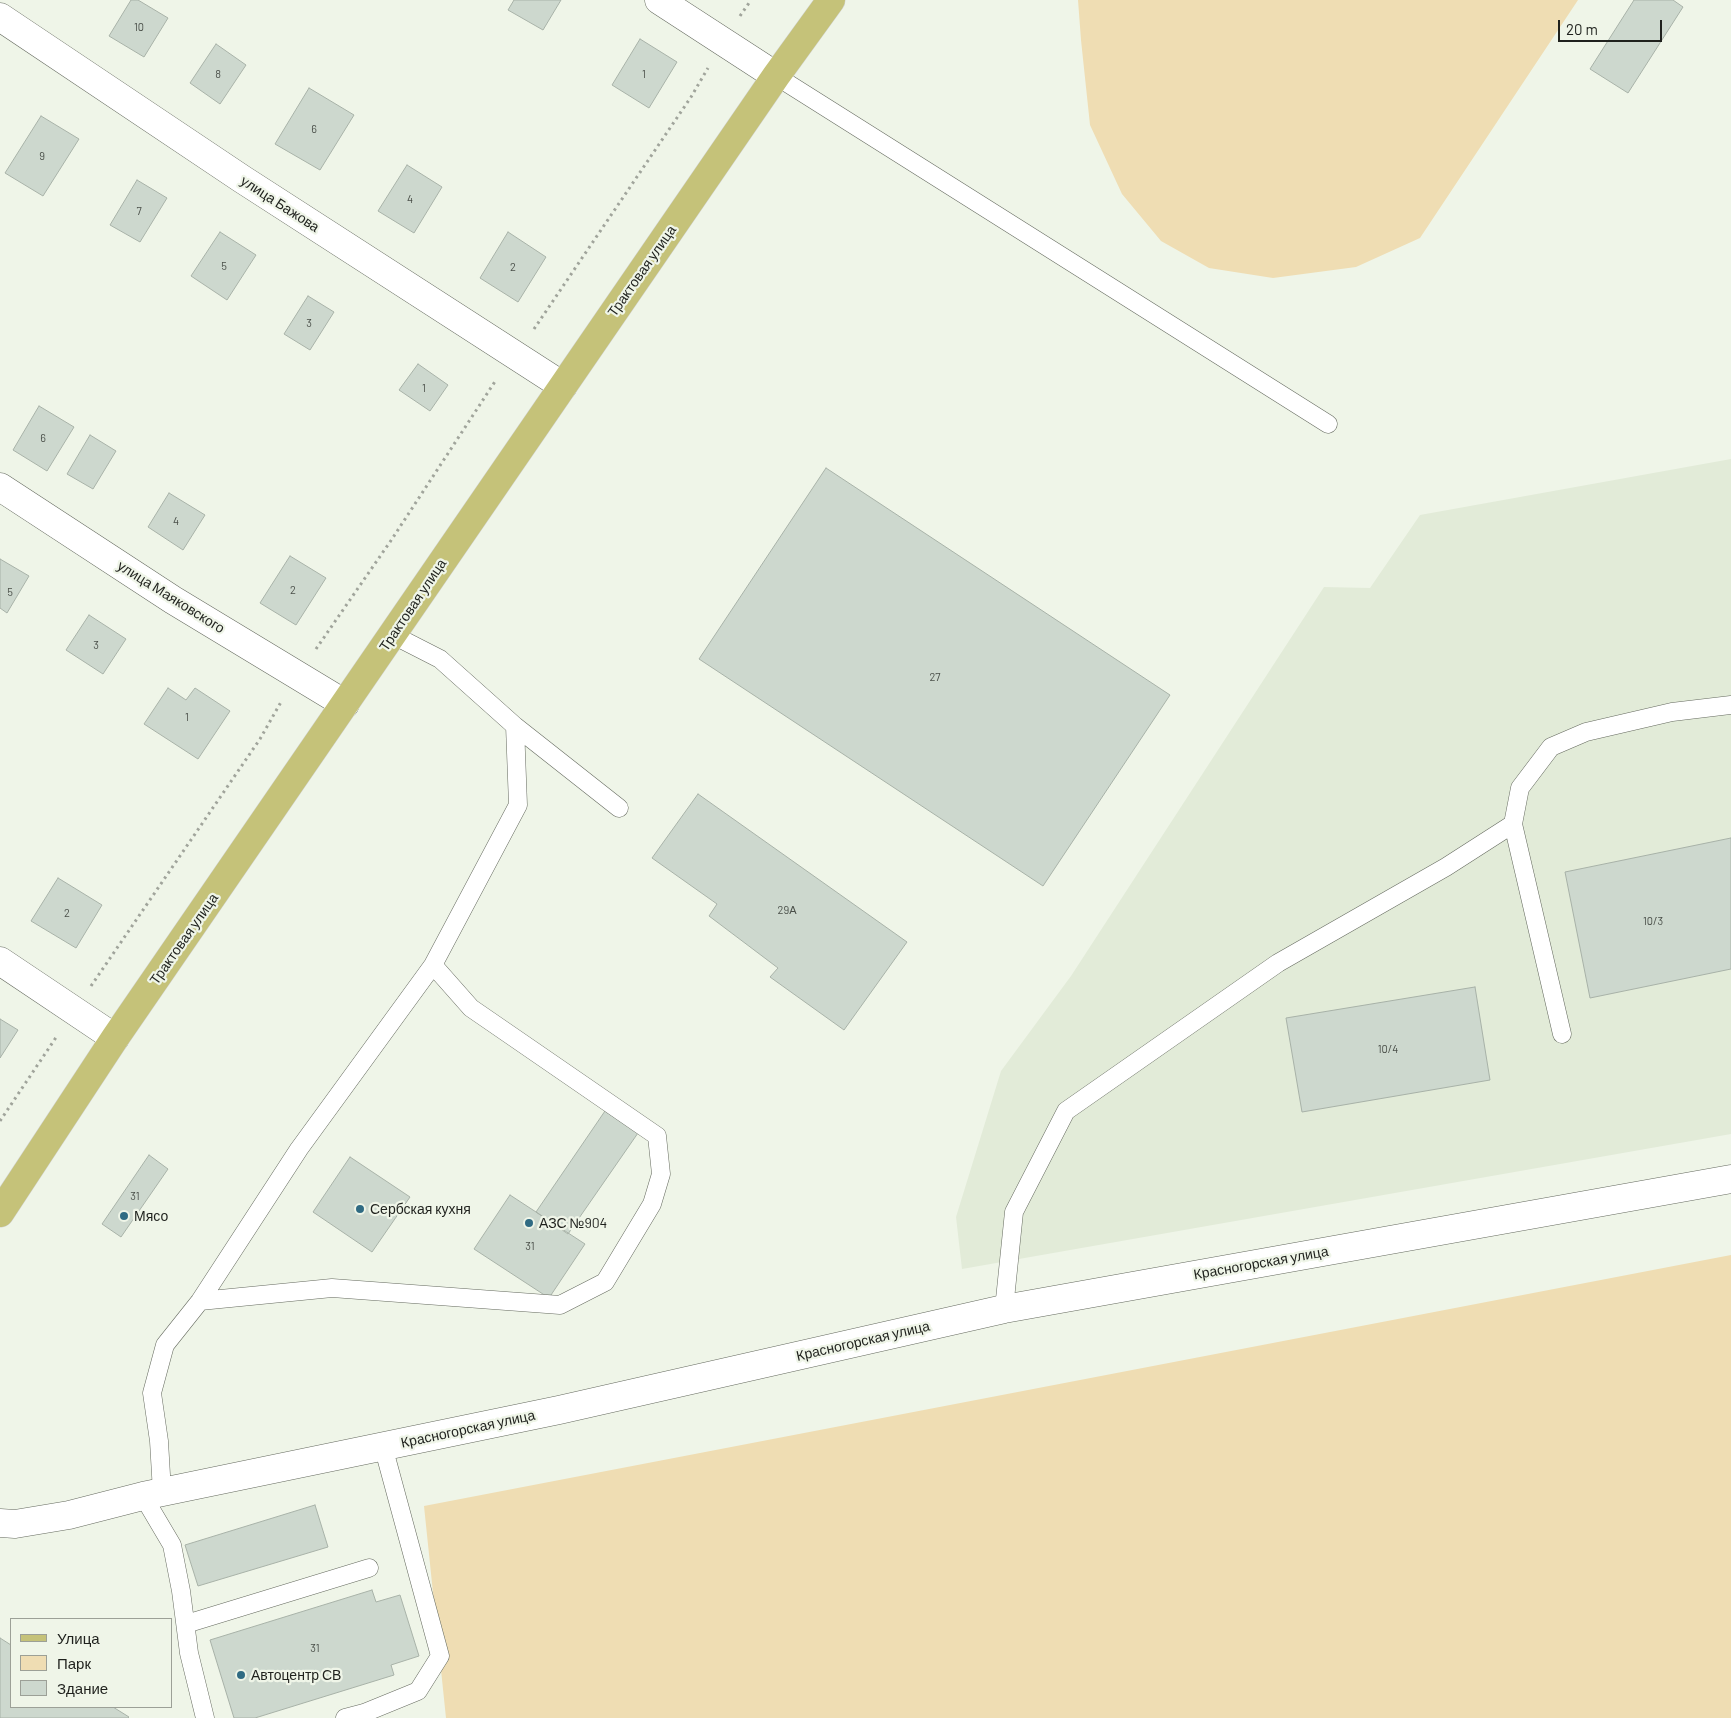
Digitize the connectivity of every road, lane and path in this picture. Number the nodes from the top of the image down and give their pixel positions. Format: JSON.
{"nodes":[{"id":1,"x":659,"y":0,"type":"edge"},
{"id":2,"x":751,"y":0,"type":"edge"},
{"id":3,"x":831,"y":0,"type":"edge"},
{"id":4,"x":0,"y":17,"type":"edge"},
{"id":5,"x":723,"y":42,"type":"junction"},
{"id":6,"x":776,"y":76,"type":"junction"},
{"id":7,"x":513,"y":353,"type":"junction"},
{"id":8,"x":563,"y":386,"type":"junction"},
{"id":9,"x":1328,"y":424,"type":"dead end"},
{"id":10,"x":0,"y":487,"type":"edge"},
{"id":11,"x":393,"y":635,"type":"junction"},
{"id":12,"x":298,"y":674,"type":"junction"},
{"id":13,"x":345,"y":704,"type":"junction"},
{"id":14,"x":1731,"y":705,"type":"edge"},
{"id":15,"x":515,"y":726,"type":"junction"},
{"id":16,"x":619,"y":808,"type":"dead end"},
{"id":17,"x":1513,"y":824,"type":"junction"},
{"id":18,"x":0,"y":961,"type":"edge"},
{"id":19,"x":433,"y":965,"type":"junction"},
{"id":20,"x":74,"y":1010,"type":"junction"},
{"id":21,"x":1562,"y":1034,"type":"dead end"},
{"id":22,"x":115,"y":1038,"type":"junction"},
{"id":23,"x":0,"y":1121,"type":"edge"},
{"id":24,"x":1731,"y":1179,"type":"edge"},
{"id":25,"x":0,"y":1213,"type":"edge"},
{"id":26,"x":200,"y":1301,"type":"junction"},
{"id":27,"x":1004,"y":1309,"type":"junction"},
{"id":28,"x":383,"y":1446,"type":"junction"},
{"id":29,"x":153,"y":1494,"type":"junction"},
{"id":30,"x":0,"y":1523,"type":"edge"},
{"id":31,"x":369,"y":1568,"type":"dead end"},
{"id":32,"x":186,"y":1624,"type":"junction"},
{"id":33,"x":204,"y":1718,"type":"edge"},
{"id":34,"x":344,"y":1718,"type":"edge"}],
"edges":[{"from":1,"to":5,"type":"street"},
{"from":2,"to":5,"type":"path"},
{"from":3,"to":6,"type":"main road","name":"Трактовая улица"},
{"from":4,"to":7,"type":"street","name":"улица Бажова"},
{"from":5,"to":6,"type":"street"},
{"from":5,"to":7,"type":"path"},
{"from":6,"to":8,"type":"main road","name":"Трактовая улица"},
{"from":6,"to":9,"type":"lane"},
{"from":7,"to":8,"type":"street","name":"улица Бажова"},
{"from":7,"to":12,"type":"path"},
{"from":8,"to":11,"type":"main road","name":"Трактовая улица"},
{"from":10,"to":12,"type":"street","name":"улица Маяковского"},
{"from":11,"to":13,"type":"main road","name":"Трактовая улица"},
{"from":11,"to":15,"type":"lane"},
{"from":12,"to":13,"type":"street","name":"улица Маяковского"},
{"from":12,"to":20,"type":"path"},
{"from":13,"to":22,"type":"main road","name":"Трактовая улица"},
{"from":14,"to":17,"type":"lane"},
{"from":15,"to":16,"type":"lane"},
{"from":15,"to":19,"type":"lane"},
{"from":17,"to":21,"type":"lane"},
{"from":17,"to":27,"type":"lane"},
{"from":18,"to":20,"type":"street"},
{"from":19,"to":26,"type":"lane"},
{"from":19,"to":26,"type":"lane"},
{"from":20,"to":22,"type":"street"},
{"from":20,"to":23,"type":"path"},
{"from":22,"to":25,"type":"main road","name":"Трактовая улица"},
{"from":24,"to":27,"type":"street","name":"Красногорская улица"},
{"from":26,"to":29,"type":"lane"},
{"from":27,"to":28,"type":"street","name":"Красногорская улица"},
{"from":28,"to":29,"type":"street","name":"Красногорская улица"},
{"from":28,"to":34,"type":"lane"},
{"from":29,"to":30,"type":"street","name":"Красногорская улица"},
{"from":29,"to":32,"type":"lane"},
{"from":31,"to":32,"type":"lane"},
{"from":32,"to":33,"type":"lane"}]}
